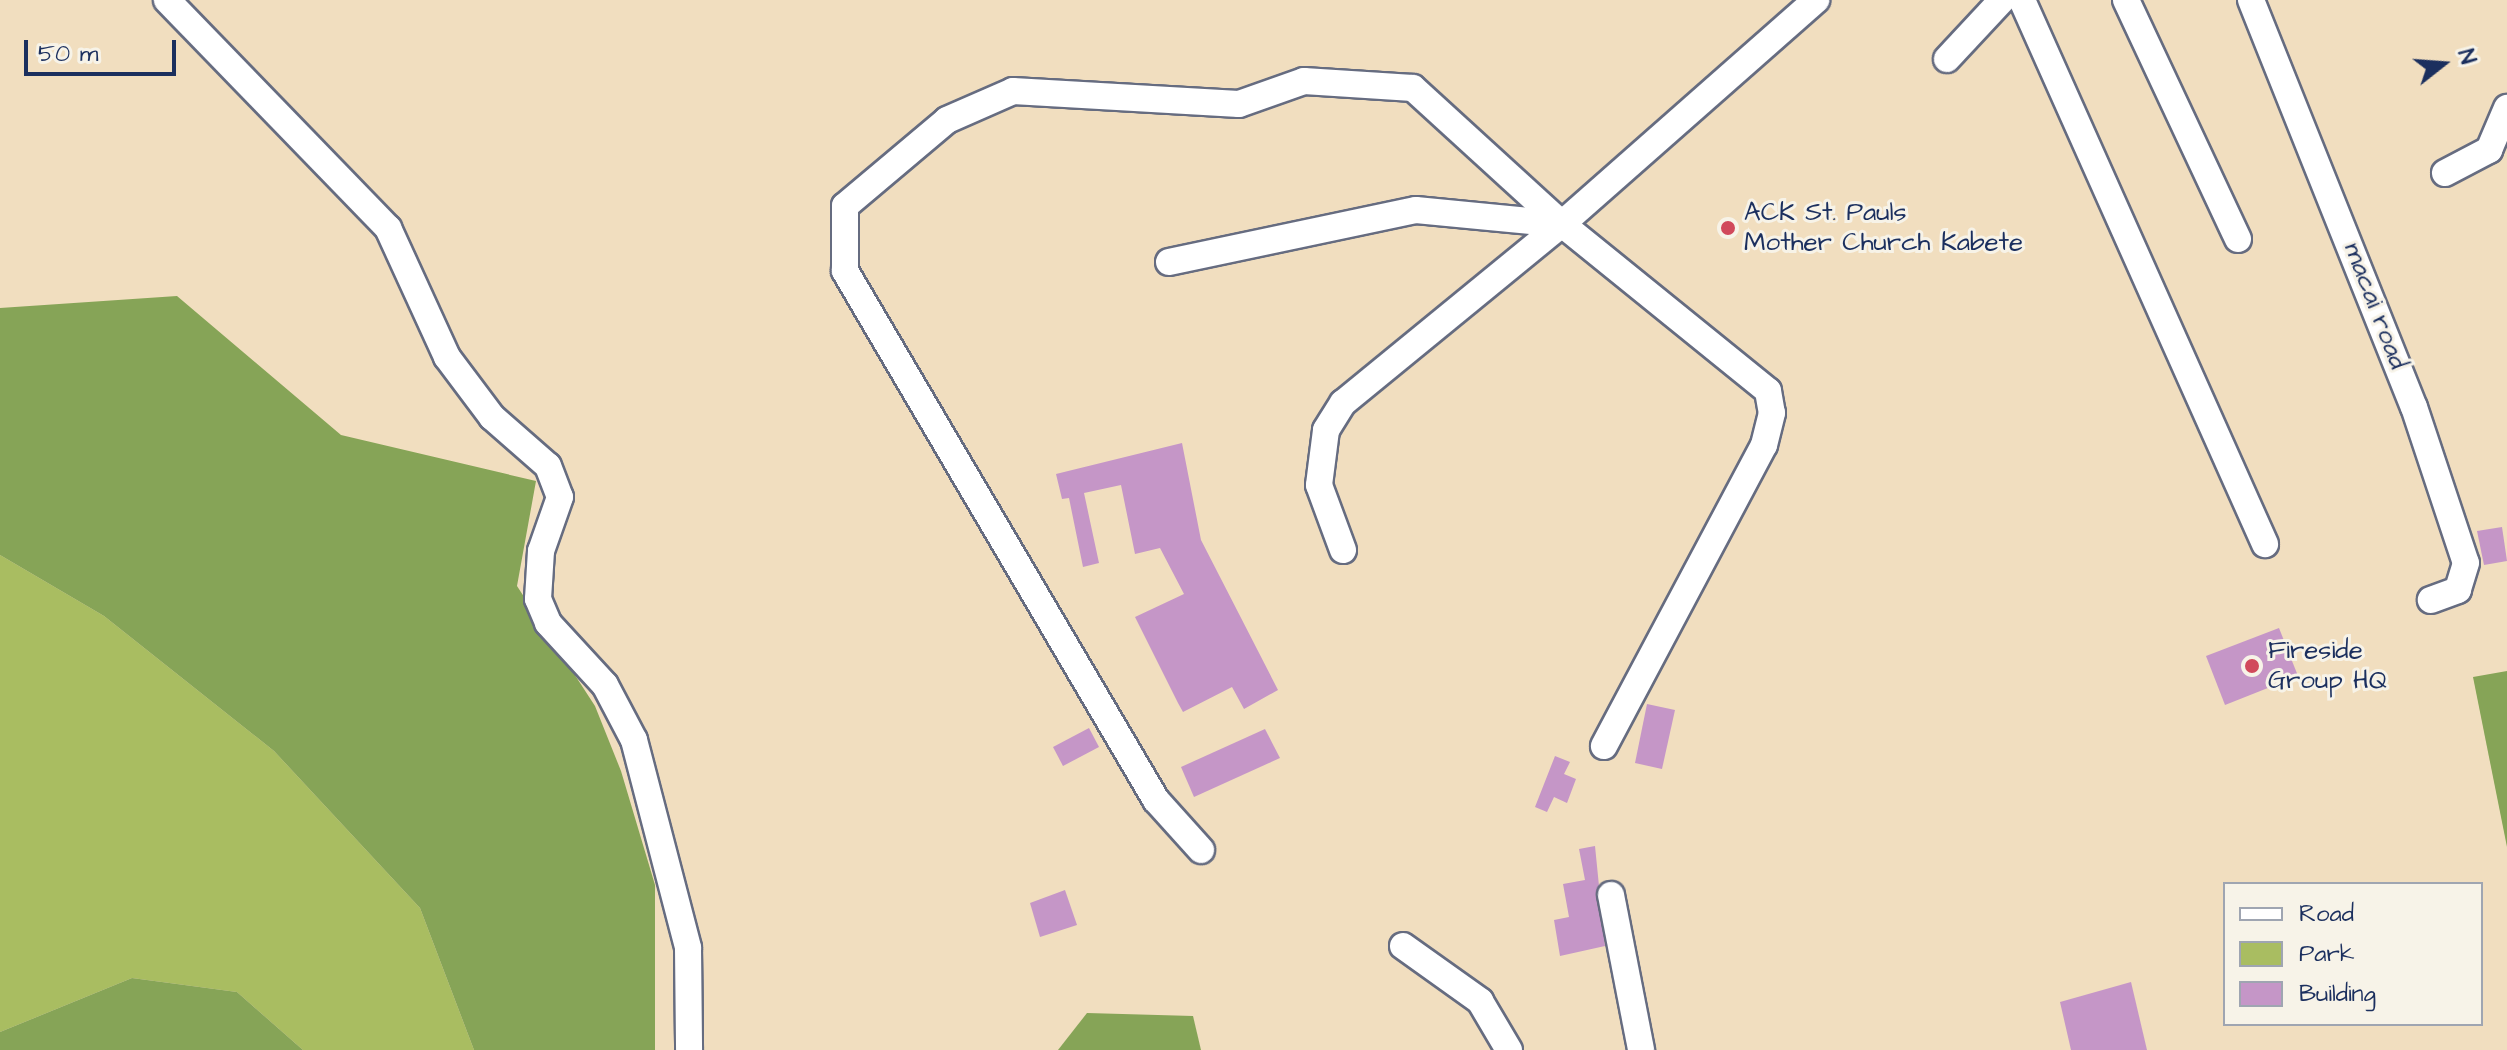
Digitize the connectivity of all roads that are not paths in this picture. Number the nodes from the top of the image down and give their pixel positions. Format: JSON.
{"nodes":[{"id":1,"x":167,"y":0,"type":"edge"},
{"id":2,"x":1816,"y":0,"type":"edge"},
{"id":3,"x":2002,"y":0,"type":"edge"},
{"id":4,"x":2022,"y":0,"type":"edge"},
{"id":5,"x":2126,"y":0,"type":"edge"},
{"id":6,"x":2251,"y":0,"type":"edge"},
{"id":7,"x":1947,"y":59,"type":"dead end"},
{"id":8,"x":2507,"y":108,"type":"edge"},
{"id":9,"x":2445,"y":173,"type":"dead end"},
{"id":10,"x":1562,"y":224,"type":"junction"},
{"id":11,"x":2238,"y":239,"type":"dead end"},
{"id":12,"x":1169,"y":262,"type":"dead end"},
{"id":13,"x":2265,"y":544,"type":"dead end"},
{"id":14,"x":1343,"y":550,"type":"dead end"},
{"id":15,"x":2431,"y":600,"type":"dead end"},
{"id":16,"x":1604,"y":746,"type":"dead end"},
{"id":17,"x":1201,"y":850,"type":"dead end"},
{"id":18,"x":1611,"y":895,"type":"dead end"},
{"id":19,"x":1403,"y":946,"type":"dead end"},
{"id":20,"x":689,"y":1050,"type":"edge"},
{"id":21,"x":1509,"y":1050,"type":"edge"},
{"id":22,"x":1641,"y":1050,"type":"edge"}],
"edges":[{"from":1,"to":20,"type":"street"},
{"from":2,"to":10,"type":"street"},
{"from":3,"to":7,"type":"street"},
{"from":4,"to":13,"type":"street"},
{"from":5,"to":11,"type":"street"},
{"from":6,"to":15,"type":"street","name":"macai road"},
{"from":8,"to":9,"type":"street"},
{"from":10,"to":12,"type":"street"},
{"from":10,"to":14,"type":"street"},
{"from":10,"to":16,"type":"street"},
{"from":10,"to":17,"type":"street"},
{"from":18,"to":22,"type":"street"},
{"from":19,"to":21,"type":"street"}]}
